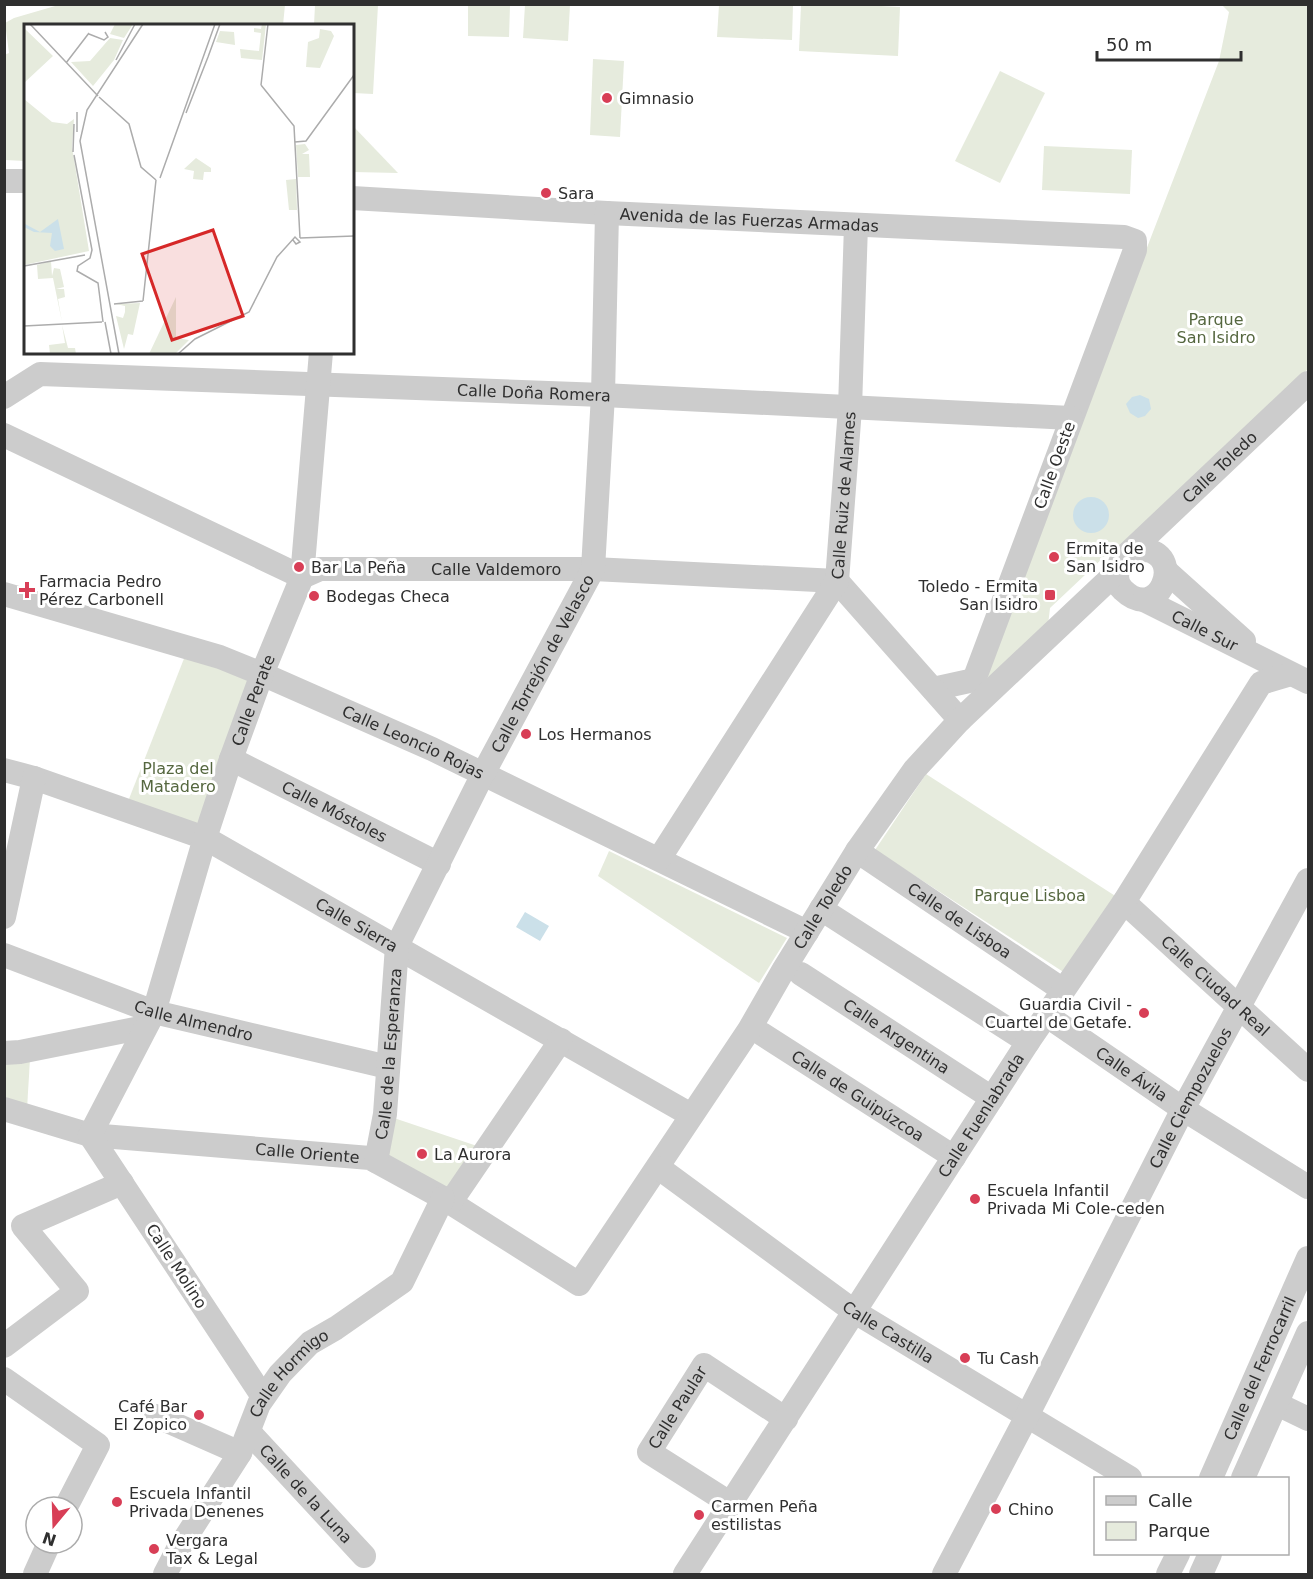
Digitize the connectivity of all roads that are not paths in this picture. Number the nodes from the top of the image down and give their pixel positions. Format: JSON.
{"nodes":[{"id":1,"x":4,"y":181,"type":"edge"},
{"id":2,"x":24,"y":181,"type":"edge"},
{"id":3,"x":354,"y":198,"type":"edge"},
{"id":4,"x":607,"y":213,"type":"junction"},
{"id":5,"x":856,"y":225,"type":"junction"},
{"id":6,"x":1135,"y":250,"type":"joint"},
{"id":7,"x":321,"y":354,"type":"edge"},
{"id":8,"x":40,"y":363,"type":"edge"},
{"id":9,"x":1308,"y":383,"type":"edge"},
{"id":10,"x":320,"y":386,"type":"junction"},
{"id":11,"x":603,"y":395,"type":"junction"},
{"id":12,"x":4,"y":397,"type":"edge"},
{"id":13,"x":850,"y":408,"type":"junction"},
{"id":14,"x":1071,"y":418,"type":"junction"},
{"id":15,"x":4,"y":435,"type":"edge"},
{"id":16,"x":1132,"y":552,"type":"junction"},
{"id":17,"x":593,"y":569,"type":"junction"},
{"id":18,"x":1166,"y":571,"type":"junction"},
{"id":19,"x":1116,"y":573,"type":"junction"},
{"id":20,"x":302,"y":577,"type":"junction"},
{"id":21,"x":837,"y":581,"type":"junction"},
{"id":22,"x":4,"y":594,"type":"edge"},
{"id":23,"x":1144,"y":600,"type":"junction"},
{"id":24,"x":1266,"y":661,"type":"junction"},
{"id":25,"x":262,"y":674,"type":"junction"},
{"id":26,"x":1300,"y":678,"type":"edge"},
{"id":27,"x":981,"y":687,"type":"junction"},
{"id":28,"x":933,"y":689,"type":"junction"},
{"id":29,"x":960,"y":720,"type":"junction"},
{"id":30,"x":231,"y":759,"type":"junction"},
{"id":31,"x":4,"y":770,"type":"edge"},
{"id":32,"x":483,"y":774,"type":"junction"},
{"id":33,"x":34,"y":778,"type":"junction"},
{"id":34,"x":205,"y":838,"type":"junction"},
{"id":35,"x":857,"y":851,"type":"junction"},
{"id":36,"x":659,"y":859,"type":"junction"},
{"id":37,"x":439,"y":864,"type":"junction"},
{"id":38,"x":1308,"y":880,"type":"edge"},
{"id":39,"x":1124,"y":902,"type":"junction"},
{"id":40,"x":821,"y":909,"type":"junction"},
{"id":41,"x":4,"y":917,"type":"edge"},
{"id":42,"x":807,"y":932,"type":"junction"},
{"id":43,"x":397,"y":946,"type":"junction"},
{"id":44,"x":4,"y":955,"type":"edge"},
{"id":45,"x":801,"y":974,"type":"dead end"},
{"id":46,"x":1063,"y":990,"type":"junction"},
{"id":47,"x":1239,"y":1008,"type":"junction"},
{"id":48,"x":1046,"y":1015,"type":"junction"},
{"id":49,"x":149,"y":1019,"type":"junction"},
{"id":50,"x":762,"y":1034,"type":"dead end"},
{"id":51,"x":561,"y":1040,"type":"junction"},
{"id":52,"x":1028,"y":1042,"type":"junction"},
{"id":53,"x":4,"y":1053,"type":"edge"},
{"id":54,"x":388,"y":1067,"type":"junction"},
{"id":55,"x":1308,"y":1070,"type":"edge"},
{"id":56,"x":992,"y":1098,"type":"junction"},
{"id":57,"x":4,"y":1109,"type":"edge"},
{"id":58,"x":1183,"y":1109,"type":"junction"},
{"id":59,"x":691,"y":1115,"type":"junction"},
{"id":60,"x":90,"y":1135,"type":"junction"},
{"id":61,"x":954,"y":1157,"type":"junction"},
{"id":62,"x":376,"y":1161,"type":"junction"},
{"id":63,"x":658,"y":1168,"type":"junction"},
{"id":64,"x":122,"y":1182,"type":"junction"},
{"id":65,"x":1308,"y":1187,"type":"edge"},
{"id":66,"x":446,"y":1201,"type":"junction"},
{"id":67,"x":1308,"y":1258,"type":"edge"},
{"id":68,"x":579,"y":1284,"type":"joint"},
{"id":69,"x":855,"y":1312,"type":"junction"},
{"id":70,"x":1308,"y":1333,"type":"edge"},
{"id":71,"x":4,"y":1346,"type":"edge"},
{"id":72,"x":4,"y":1379,"type":"edge"},
{"id":73,"x":263,"y":1397,"type":"junction"},
{"id":74,"x":1277,"y":1404,"type":"junction"},
{"id":75,"x":156,"y":1416,"type":"dead end"},
{"id":76,"x":1027,"y":1416,"type":"junction"},
{"id":77,"x":786,"y":1419,"type":"junction"},
{"id":78,"x":1308,"y":1419,"type":"edge"},
{"id":79,"x":244,"y":1443,"type":"junction"},
{"id":80,"x":1127,"y":1477,"type":"edge"},
{"id":81,"x":1212,"y":1477,"type":"edge"},
{"id":82,"x":1245,"y":1477,"type":"edge"},
{"id":83,"x":72,"y":1495,"type":"edge"},
{"id":84,"x":731,"y":1504,"type":"junction"},
{"id":85,"x":44,"y":1555,"type":"edge"},
{"id":86,"x":1178,"y":1555,"type":"edge"},
{"id":87,"x":1210,"y":1555,"type":"edge"},
{"id":88,"x":364,"y":1556,"type":"dead end"},
{"id":89,"x":35,"y":1575,"type":"edge"},
{"id":90,"x":165,"y":1575,"type":"edge"},
{"id":91,"x":685,"y":1575,"type":"edge"},
{"id":92,"x":944,"y":1575,"type":"edge"},
{"id":93,"x":1168,"y":1575,"type":"edge"},
{"id":94,"x":1201,"y":1575,"type":"edge"}],
"edges":[{"from":1,"to":2,"type":"street"},
{"from":3,"to":4,"type":"street","name":"Avenida de las Fuerzas Armadas"},
{"from":4,"to":5,"type":"street","name":"Avenida de las Fuerzas Armadas"},
{"from":4,"to":11,"type":"street","name":"Calle Torrejón de Velasco"},
{"from":5,"to":6,"type":"street","name":"Avenida de las Fuerzas Armadas"},
{"from":5,"to":13,"type":"street","name":"Calle Ruiz de Alarnes"},
{"from":6,"to":14,"type":"street","name":"Calle Oeste"},
{"from":7,"to":10,"type":"street","name":"Calle Perate"},
{"from":8,"to":10,"type":"street","name":"Calle Doña Romera"},
{"from":8,"to":12,"type":"street","name":"Calle Doña Romera"},
{"from":9,"to":16,"type":"street","name":"Calle Toledo"},
{"from":10,"to":11,"type":"street","name":"Calle Doña Romera"},
{"from":10,"to":20,"type":"street","name":"Calle Perate"},
{"from":11,"to":13,"type":"street","name":"Calle Doña Romera"},
{"from":11,"to":17,"type":"street","name":"Calle Torrejón de Velasco"},
{"from":13,"to":14,"type":"street","name":"Calle Doña Romera"},
{"from":13,"to":21,"type":"street","name":"Calle Ruiz de Alarnes"},
{"from":14,"to":27,"type":"street","name":"Calle Oeste"},
{"from":15,"to":20,"type":"street"},
{"from":16,"to":18,"type":"street"},
{"from":16,"to":19,"type":"street"},
{"from":17,"to":20,"type":"street","name":"Calle Valdemoro"},
{"from":17,"to":21,"type":"street","name":"Calle Valdemoro"},
{"from":17,"to":32,"type":"street","name":"Calle Torrejón de Velasco"},
{"from":18,"to":23,"type":"street"},
{"from":18,"to":24,"type":"street","name":"Calle Sur"},
{"from":19,"to":23,"type":"street"},
{"from":19,"to":27,"type":"street","name":"Calle Toledo"},
{"from":20,"to":25,"type":"street","name":"Calle Perate"},
{"from":21,"to":28,"type":"street"},
{"from":21,"to":36,"type":"street","name":"Calle Ruiz de Alarnes"},
{"from":22,"to":25,"type":"street","name":"Calle Leoncio Rojas"},
{"from":23,"to":24,"type":"street","name":"Calle Sur"},
{"from":24,"to":26,"type":"street","name":"Calle Sur"},
{"from":25,"to":30,"type":"street","name":"Calle Perate"},
{"from":25,"to":32,"type":"street","name":"Calle Leoncio Rojas"},
{"from":26,"to":39,"type":"street","name":"Calle Fuenlabrada"},
{"from":27,"to":28,"type":"street"},
{"from":27,"to":29,"type":"street","name":"Calle Toledo"},
{"from":28,"to":29,"type":"street"},
{"from":29,"to":35,"type":"street","name":"Calle Toledo"},
{"from":30,"to":34,"type":"street","name":"Calle Perate"},
{"from":30,"to":37,"type":"street","name":"Calle Móstoles"},
{"from":31,"to":33,"type":"street","name":"Calle Sierra"},
{"from":32,"to":36,"type":"street","name":"Calle Leoncio Rojas"},
{"from":32,"to":37,"type":"street","name":"Calle Torrejón de Velasco"},
{"from":33,"to":34,"type":"street","name":"Calle Sierra"},
{"from":33,"to":41,"type":"street"},
{"from":34,"to":43,"type":"street","name":"Calle Sierra"},
{"from":34,"to":49,"type":"street","name":"Calle Perate"},
{"from":35,"to":40,"type":"street","name":"Calle Toledo"},
{"from":35,"to":46,"type":"street","name":"Calle de Lisboa"},
{"from":36,"to":42,"type":"street","name":"Calle Leoncio Rojas"},
{"from":37,"to":43,"type":"street","name":"Calle Torrejón de Velasco"},
{"from":38,"to":47,"type":"street","name":"Calle Ciempozuelos"},
{"from":39,"to":46,"type":"street","name":"Calle Fuenlabrada"},
{"from":39,"to":47,"type":"street","name":"Calle Ciudad Real"},
{"from":40,"to":42,"type":"street","name":"Calle Toledo"},
{"from":40,"to":52,"type":"street"},
{"from":42,"to":59,"type":"street","name":"Calle Toledo"},
{"from":43,"to":51,"type":"street","name":"Calle Sierra"},
{"from":43,"to":54,"type":"street","name":"Calle de la Esperanza"},
{"from":44,"to":49,"type":"street","name":"Calle Almendro"},
{"from":45,"to":56,"type":"street","name":"Calle Argentina"},
{"from":46,"to":48,"type":"street","name":"Calle Fuenlabrada"},
{"from":47,"to":55,"type":"street","name":"Calle Ciudad Real"},
{"from":47,"to":58,"type":"street","name":"Calle Ciempozuelos"},
{"from":48,"to":52,"type":"street","name":"Calle Fuenlabrada"},
{"from":48,"to":58,"type":"street","name":"Calle Ávila"},
{"from":49,"to":53,"type":"street"},
{"from":49,"to":54,"type":"street","name":"Calle Almendro"},
{"from":49,"to":60,"type":"street","name":"Calle Perate"},
{"from":50,"to":61,"type":"street","name":"Calle de Guipúzcoa"},
{"from":51,"to":59,"type":"street","name":"Calle Sierra"},
{"from":51,"to":66,"type":"street","name":"Calle Hormigo"},
{"from":52,"to":56,"type":"street","name":"Calle Fuenlabrada"},
{"from":54,"to":62,"type":"street","name":"Calle de la Esperanza"},
{"from":56,"to":61,"type":"street","name":"Calle Fuenlabrada"},
{"from":57,"to":60,"type":"street","name":"Calle Oriente"},
{"from":58,"to":65,"type":"street","name":"Calle Ávila"},
{"from":58,"to":76,"type":"street","name":"Calle Ciempozuelos"},
{"from":59,"to":63,"type":"street","name":"Calle Toledo"},
{"from":60,"to":62,"type":"street","name":"Calle Oriente"},
{"from":60,"to":64,"type":"street","name":"Calle Molino"},
{"from":61,"to":69,"type":"street","name":"Calle Fuenlabrada"},
{"from":62,"to":66,"type":"street","name":"Calle Oriente"},
{"from":63,"to":68,"type":"street","name":"Calle Toledo"},
{"from":63,"to":69,"type":"street","name":"Calle Castilla"},
{"from":64,"to":71,"type":"street"},
{"from":64,"to":73,"type":"street","name":"Calle Molino"},
{"from":66,"to":68,"type":"street","name":"Calle Oriente"},
{"from":66,"to":73,"type":"street","name":"Calle Hormigo"},
{"from":67,"to":81,"type":"street","name":"Calle del Ferrocarril"},
{"from":69,"to":76,"type":"street","name":"Calle Castilla"},
{"from":69,"to":77,"type":"street","name":"Calle Fuenlabrada"},
{"from":70,"to":74,"type":"street","name":"Calle del Ferrocarril"},
{"from":72,"to":83,"type":"street"},
{"from":73,"to":79,"type":"street","name":"Calle Hormigo"},
{"from":74,"to":78,"type":"street"},
{"from":74,"to":82,"type":"street","name":"Calle del Ferrocarril"},
{"from":75,"to":79,"type":"street"},
{"from":76,"to":80,"type":"street","name":"Calle Castilla"},
{"from":76,"to":92,"type":"street","name":"Calle Ciempozuelos"},
{"from":77,"to":84,"type":"street","name":"Calle Fuenlabrada"},
{"from":77,"to":84,"type":"street","name":"Calle Paular"},
{"from":79,"to":88,"type":"street","name":"Calle de la Luna"},
{"from":79,"to":90,"type":"street","name":"Calle Hormigo"},
{"from":84,"to":91,"type":"street","name":"Calle Fuenlabrada"},
{"from":85,"to":89,"type":"street"},
{"from":86,"to":93,"type":"street"},
{"from":87,"to":94,"type":"street"}]}
